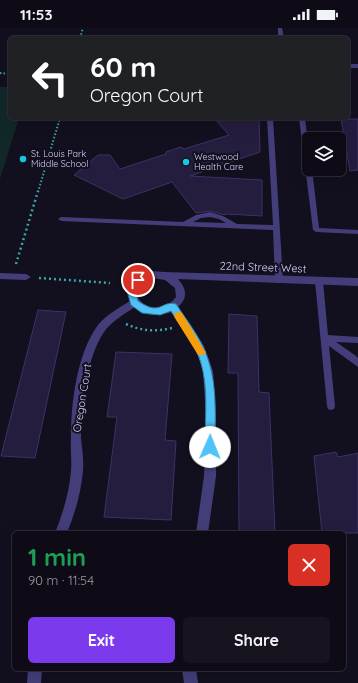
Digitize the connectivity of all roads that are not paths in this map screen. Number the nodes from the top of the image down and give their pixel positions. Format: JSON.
{"nodes":[{"id":1,"x":270,"y":120,"type":"edge"},
{"id":2,"x":302,"y":120,"type":"edge"},
{"id":3,"x":61,"y":219,"type":"dead end"},
{"id":4,"x":183,"y":224,"type":"junction"},
{"id":5,"x":235,"y":226,"type":"junction"},
{"id":6,"x":276,"y":228,"type":"junction"},
{"id":7,"x":358,"y":232,"type":"edge"},
{"id":8,"x":166,"y":275,"type":"junction"},
{"id":9,"x":0,"y":276,"type":"edge"},
{"id":10,"x":26,"y":277,"type":"road end"},
{"id":11,"x":279,"y":280,"type":"junction"},
{"id":12,"x":319,"y":281,"type":"junction"},
{"id":13,"x":358,"y":282,"type":"edge"},
{"id":14,"x":134,"y":303,"type":"junction"},
{"id":15,"x":173,"y":307,"type":"junction"},
{"id":16,"x":324,"y":338,"type":"junction"},
{"id":17,"x":358,"y":340,"type":"edge"},
{"id":18,"x":358,"y":364,"type":"edge"},
{"id":19,"x":331,"y":406,"type":"dead end"},
{"id":20,"x":62,"y":531,"type":"edge"},
{"id":21,"x":202,"y":531,"type":"edge"},
{"id":22,"x":35,"y":671,"type":"edge"},
{"id":23,"x":189,"y":671,"type":"edge"},
{"id":24,"x":34,"y":683,"type":"edge"},
{"id":25,"x":191,"y":683,"type":"edge"}],
"edges":[{"from":1,"to":6,"type":"lane"},
{"from":2,"to":7,"type":"lane"},
{"from":3,"to":4,"type":"lane"},
{"from":4,"to":5,"type":"lane"},
{"from":4,"to":5,"type":"lane"},
{"from":5,"to":6,"type":"lane"},
{"from":6,"to":11,"type":"lane"},
{"from":8,"to":11,"type":"street","name":"22nd Street West"},
{"from":8,"to":14,"type":"street"},
{"from":8,"to":15,"type":"street"},
{"from":9,"to":10,"type":"street"},
{"from":11,"to":12,"type":"street","name":"22nd Street West"},
{"from":12,"to":13,"type":"street","name":"22nd Street West"},
{"from":12,"to":16,"type":"lane"},
{"from":14,"to":15,"type":"street"},
{"from":14,"to":20,"type":"street","name":"Oregon Court"},
{"from":15,"to":21,"type":"street"},
{"from":16,"to":17,"type":"lane"},
{"from":16,"to":18,"type":"lane"},
{"from":16,"to":19,"type":"lane"},
{"from":22,"to":24,"type":"street"},
{"from":23,"to":25,"type":"street"}]}
